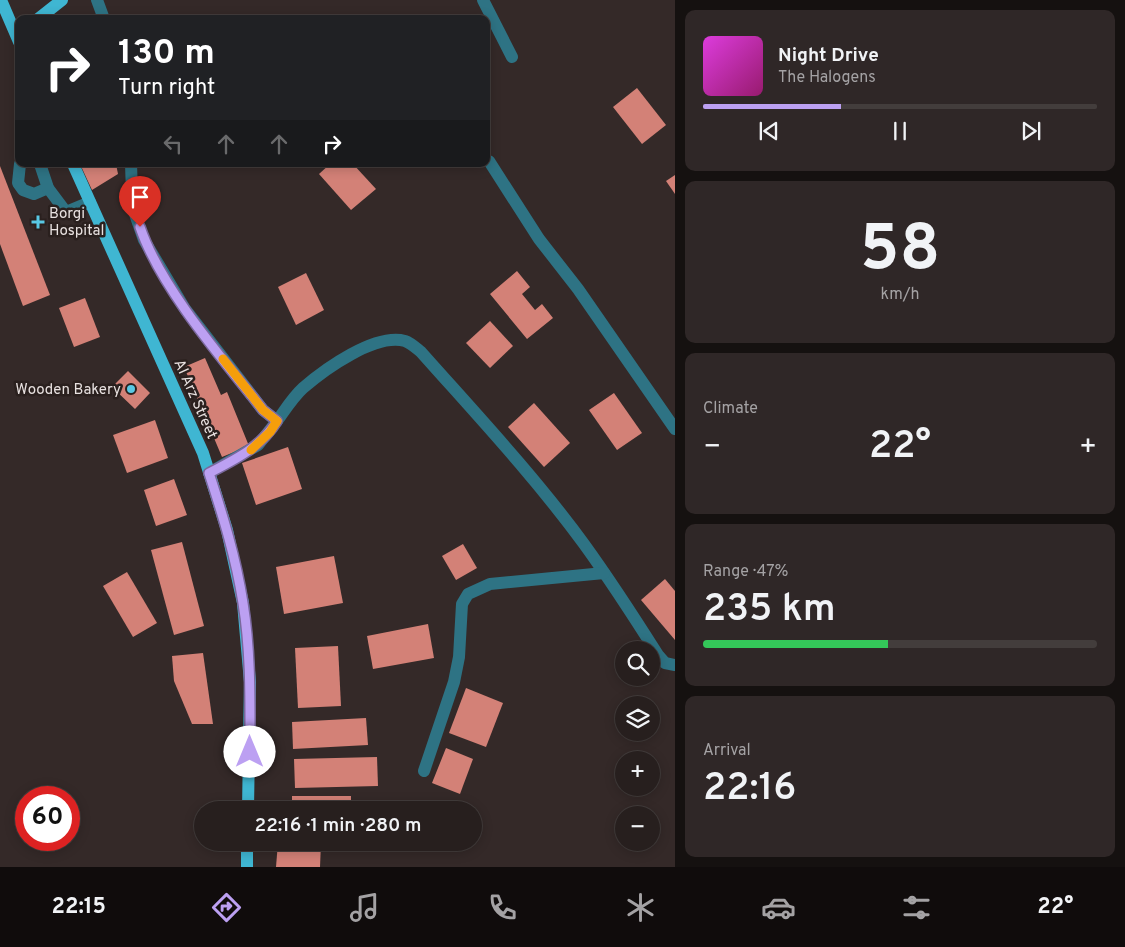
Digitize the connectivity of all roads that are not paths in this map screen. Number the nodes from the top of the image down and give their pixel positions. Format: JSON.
{"nodes":[{"id":1,"x":0,"y":0,"type":"edge"},
{"id":2,"x":62,"y":0,"type":"edge"},
{"id":3,"x":97,"y":0,"type":"edge"},
{"id":4,"x":482,"y":0,"type":"edge"},
{"id":5,"x":43,"y":15,"type":"edge"},
{"id":6,"x":103,"y":15,"type":"edge"},
{"id":7,"x":490,"y":15,"type":"edge"},
{"id":8,"x":490,"y":15,"type":"edge"},
{"id":9,"x":15,"y":33,"type":"edge"},
{"id":10,"x":512,"y":57,"type":"dead end"},
{"id":11,"x":490,"y":164,"type":"edge"},
{"id":12,"x":20,"y":167,"type":"edge"},
{"id":13,"x":41,"y":167,"type":"edge"},
{"id":14,"x":74,"y":167,"type":"edge"},
{"id":15,"x":131,"y":167,"type":"edge"},
{"id":16,"x":48,"y":188,"type":"junction"},
{"id":17,"x":90,"y":202,"type":"junction"},
{"id":18,"x":277,"y":421,"type":"junction"},
{"id":19,"x":675,"y":429,"type":"edge"},
{"id":20,"x":209,"y":473,"type":"junction"},
{"id":21,"x":604,"y":573,"type":"junction"},
{"id":22,"x":675,"y":665,"type":"edge"},
{"id":23,"x":424,"y":771,"type":"dead end"},
{"id":24,"x":248,"y":801,"type":"edge"},
{"id":25,"x":247,"y":851,"type":"edge"},
{"id":26,"x":247,"y":867,"type":"edge"}],
"edges":[{"from":1,"to":9,"type":"main road"},
{"from":2,"to":5,"type":"main road"},
{"from":3,"to":6,"type":"street"},
{"from":4,"to":7,"type":"street"},
{"from":8,"to":10,"type":"street"},
{"from":11,"to":19,"type":"street"},
{"from":12,"to":16,"type":"street"},
{"from":13,"to":16,"type":"street"},
{"from":14,"to":17,"type":"main road","name":"Al Arz Street"},
{"from":15,"to":18,"type":"street"},
{"from":16,"to":17,"type":"street"},
{"from":17,"to":20,"type":"main road","name":"Al Arz Street"},
{"from":18,"to":20,"type":"street"},
{"from":18,"to":21,"type":"street"},
{"from":20,"to":24,"type":"main road","name":"Al Arz Street"},
{"from":21,"to":22,"type":"street"},
{"from":21,"to":23,"type":"street"},
{"from":25,"to":26,"type":"main road"}]}
